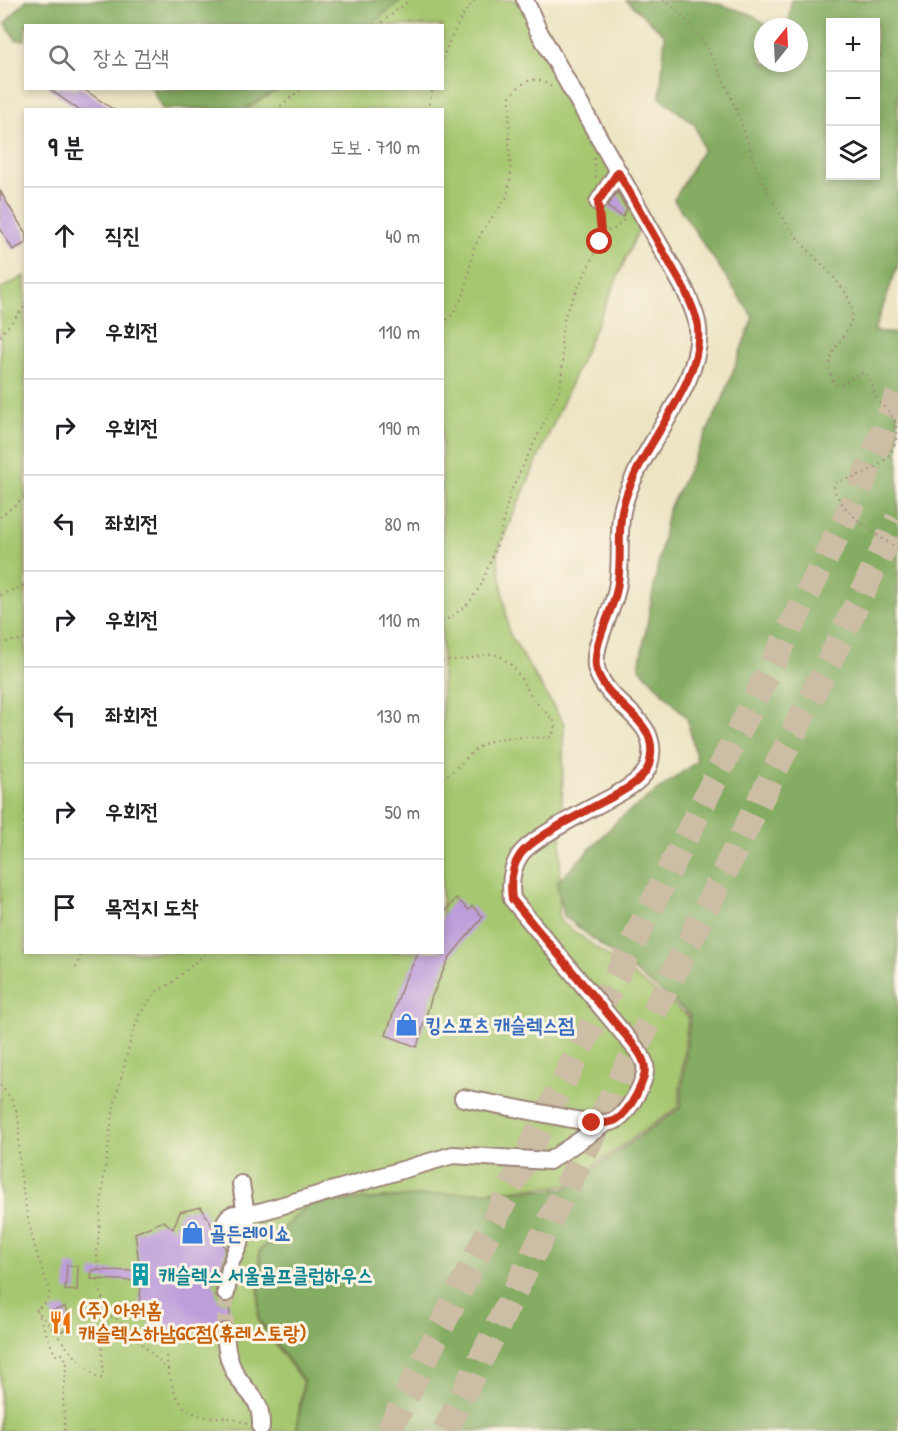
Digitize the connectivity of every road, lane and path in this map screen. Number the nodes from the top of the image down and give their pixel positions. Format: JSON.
{"nodes":[{"id":1,"x":410,"y":0,"type":"edge"},
{"id":2,"x":475,"y":0,"type":"edge"},
{"id":3,"x":525,"y":0,"type":"edge"},
{"id":4,"x":663,"y":0,"type":"edge"},
{"id":5,"x":380,"y":24,"type":"edge"},
{"id":6,"x":444,"y":54,"type":"edge"},
{"id":7,"x":300,"y":90,"type":"edge"},
{"id":8,"x":432,"y":90,"type":"edge"},
{"id":9,"x":556,"y":90,"type":"dead end"},
{"id":10,"x":278,"y":108,"type":"edge"},
{"id":11,"x":428,"y":108,"type":"edge"},
{"id":12,"x":594,"y":152,"type":"dead end"},
{"id":13,"x":618,"y":172,"type":"junction"},
{"id":14,"x":598,"y":202,"type":"junction"},
{"id":15,"x":630,"y":213,"type":"dead end"},
{"id":16,"x":601,"y":232,"type":"junction"},
{"id":17,"x":24,"y":307,"type":"edge"},
{"id":18,"x":444,"y":322,"type":"edge"},
{"id":19,"x":0,"y":336,"type":"edge"},
{"id":20,"x":24,"y":498,"type":"edge"},
{"id":21,"x":0,"y":517,"type":"edge"},
{"id":22,"x":898,"y":549,"type":"edge"},
{"id":23,"x":24,"y":586,"type":"edge"},
{"id":24,"x":0,"y":595,"type":"edge"},
{"id":25,"x":444,"y":620,"type":"edge"},
{"id":26,"x":24,"y":639,"type":"edge"},
{"id":27,"x":0,"y":643,"type":"edge"},
{"id":28,"x":444,"y":661,"type":"edge"},
{"id":29,"x":444,"y":776,"type":"edge"},
{"id":30,"x":81,"y":954,"type":"edge"},
{"id":31,"x":205,"y":954,"type":"edge"},
{"id":32,"x":76,"y":968,"type":"dead end"},
{"id":33,"x":0,"y":1085,"type":"edge"},
{"id":34,"x":463,"y":1098,"type":"dead end"},
{"id":35,"x":606,"y":1123,"type":"junction"},
{"id":36,"x":241,"y":1180,"type":"dead end"},
{"id":37,"x":254,"y":1210,"type":"junction"},
{"id":38,"x":98,"y":1269,"type":"dead end"},
{"id":39,"x":99,"y":1280,"type":"dead end"},
{"id":40,"x":226,"y":1293,"type":"tunnel mouth"},
{"id":41,"x":36,"y":1309,"type":"junction"},
{"id":42,"x":106,"y":1314,"type":"junction"},
{"id":43,"x":225,"y":1332,"type":"tunnel mouth"},
{"id":44,"x":70,"y":1351,"type":"junction"},
{"id":45,"x":63,"y":1354,"type":"junction"},
{"id":46,"x":166,"y":1356,"type":"dead end"},
{"id":47,"x":169,"y":1371,"type":"junction"},
{"id":48,"x":261,"y":1427,"type":"joint"},
{"id":49,"x":65,"y":1431,"type":"edge"}],
"edges":[{"from":1,"to":5,"type":"path"},
{"from":2,"to":6,"type":"path"},
{"from":3,"to":13,"type":"lane"},
{"from":4,"to":22,"type":"path"},
{"from":7,"to":10,"type":"path"},
{"from":8,"to":11,"type":"path"},
{"from":9,"to":18,"type":"path"},
{"from":12,"to":14,"type":"path"},
{"from":13,"to":14,"type":"lane"},
{"from":13,"to":35,"type":"lane"},
{"from":14,"to":16,"type":"path"},
{"from":15,"to":16,"type":"path"},
{"from":16,"to":25,"type":"path"},
{"from":17,"to":19,"type":"path"},
{"from":20,"to":21,"type":"path"},
{"from":23,"to":24,"type":"path"},
{"from":26,"to":27,"type":"path"},
{"from":28,"to":29,"type":"path"},
{"from":30,"to":32,"type":"path"},
{"from":31,"to":38,"type":"path"},
{"from":33,"to":41,"type":"path"},
{"from":34,"to":35,"type":"lane"},
{"from":35,"to":37,"type":"lane"},
{"from":36,"to":37,"type":"lane"},
{"from":37,"to":40,"type":"lane"},
{"from":39,"to":42,"type":"path"},
{"from":41,"to":44,"type":"path"},
{"from":41,"to":45,"type":"path"},
{"from":42,"to":44,"type":"path"},
{"from":42,"to":47,"type":"path"},
{"from":43,"to":48,"type":"lane"},
{"from":44,"to":45,"type":"path"},
{"from":45,"to":49,"type":"path"},
{"from":46,"to":47,"type":"path"},
{"from":47,"to":48,"type":"path"}]}
